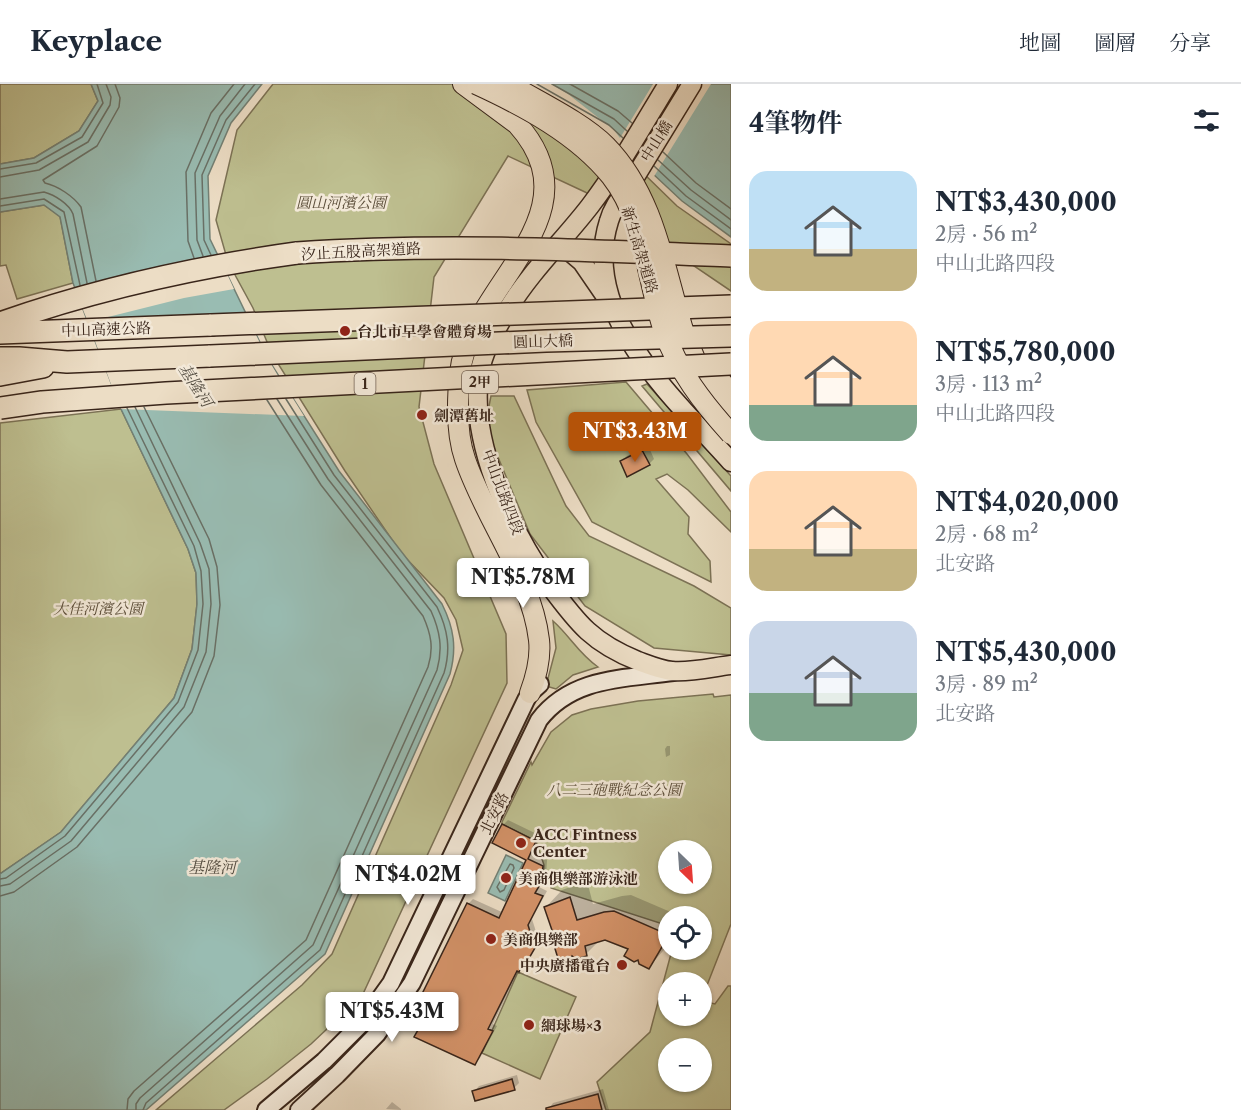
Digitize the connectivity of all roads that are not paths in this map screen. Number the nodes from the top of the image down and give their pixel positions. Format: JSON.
{"nodes":[{"id":1,"x":463,"y":84,"type":"edge"},
{"id":2,"x":476,"y":84,"type":"edge"},
{"id":3,"x":509,"y":84,"type":"edge"},
{"id":4,"x":668,"y":84,"type":"edge"},
{"id":5,"x":692,"y":84,"type":"edge"},
{"id":6,"x":608,"y":183,"type":"joint"},
{"id":7,"x":558,"y":242,"type":"junction"},
{"id":8,"x":731,"y":256,"type":"edge"},
{"id":9,"x":612,"y":306,"type":"junction"},
{"id":10,"x":731,"y":306,"type":"edge"},
{"id":11,"x":0,"y":323,"type":"edge"},
{"id":12,"x":211,"y":325,"type":"joint"},
{"id":13,"x":683,"y":330,"type":"junction"},
{"id":14,"x":0,"y":333,"type":"edge"},
{"id":15,"x":731,"y":336,"type":"edge"},
{"id":16,"x":210,"y":356,"type":"joint"},
{"id":17,"x":0,"y":358,"type":"edge"},
{"id":18,"x":67,"y":362,"type":"junction"},
{"id":19,"x":731,"y":364,"type":"edge"},
{"id":20,"x":0,"y":375,"type":"edge"},
{"id":21,"x":731,"y":393,"type":"edge"},
{"id":22,"x":0,"y":408,"type":"edge"},
{"id":23,"x":731,"y":415,"type":"edge"},
{"id":24,"x":731,"y":434,"type":"edge"},
{"id":25,"x":731,"y":462,"type":"edge"},
{"id":26,"x":519,"y":537,"type":"junction"},
{"id":27,"x":731,"y":665,"type":"edge"},
{"id":28,"x":674,"y":672,"type":"junction"},
{"id":29,"x":530,"y":693,"type":"junction"},
{"id":30,"x":266,"y":1110,"type":"edge"},
{"id":31,"x":298,"y":1110,"type":"edge"}],
"edges":[{"from":1,"to":29,"type":"highway"},
{"from":2,"to":24,"type":"highway","name":"新生高架道路","bridge":true},
{"from":3,"to":13,"type":"highway","name":"新生高架道路","bridge":true},
{"from":4,"to":6,"type":"main road","name":"中山橋","number":"2甲","bridge":true},
{"from":5,"to":9,"type":"main road","name":"中山橋","bridge":true},
{"from":6,"to":7,"type":"main road","name":"中山北路四段","number":"2甲"},
{"from":7,"to":9,"type":"main road"},
{"from":7,"to":26,"type":"main road","name":"中山北路四段","number":"2甲"},
{"from":8,"to":11,"type":"highway","name":"汐止五股高架道路","bridge":true},
{"from":9,"to":25,"type":"main road"},
{"from":10,"to":12,"type":"highway","name":"圓山大橋","bridge":true},
{"from":12,"to":14,"type":"highway","name":"中山高速公路"},
{"from":13,"to":21,"type":"highway","bridge":true},
{"from":13,"to":23,"type":"highway","name":"新生高架道路","bridge":true},
{"from":15,"to":16,"type":"highway","name":"圓山大橋","bridge":true},
{"from":16,"to":18,"type":"highway","name":"中山高速公路"},
{"from":17,"to":18,"type":"highway","name":"中山高速公路"},
{"from":18,"to":20,"type":"highway"},
{"from":19,"to":22,"type":"highway","number":"1","bridge":true},
{"from":26,"to":28,"type":"main road","name":"中山北路四段","number":"2甲"},
{"from":26,"to":29,"type":"main road","name":"北安路"},
{"from":27,"to":28,"type":"main road","name":"中山北路四段","number":"2甲"},
{"from":28,"to":31,"type":"main road","name":"北安路"},
{"from":29,"to":30,"type":"main road","name":"北安路"}]}
